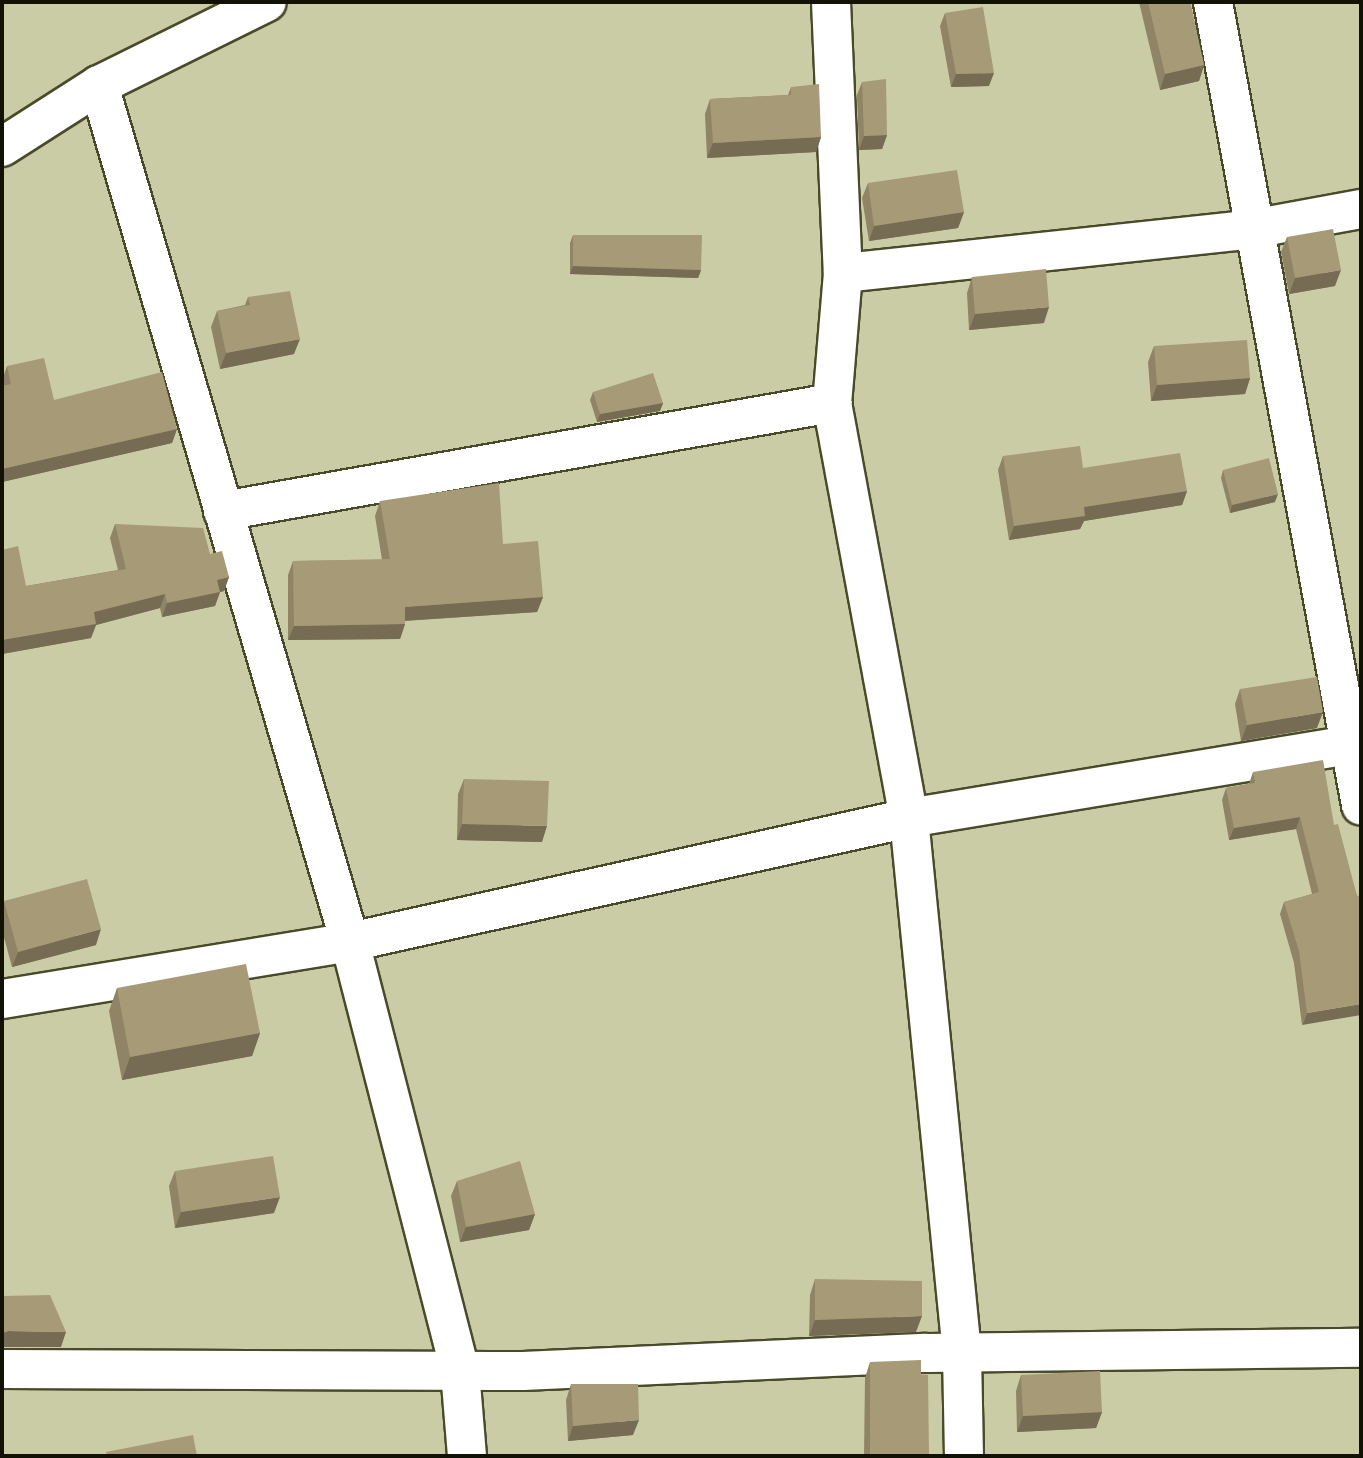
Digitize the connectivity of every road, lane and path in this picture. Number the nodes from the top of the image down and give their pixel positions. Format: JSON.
{"nodes":[{"id":1,"x":267,"y":2,"type":"edge"},
{"id":2,"x":831,"y":2,"type":"edge"},
{"id":3,"x":1213,"y":2,"type":"edge"},
{"id":4,"x":99,"y":85,"type":"junction"},
{"id":5,"x":2,"y":147,"type":"edge"},
{"id":6,"x":1361,"y":209,"type":"edge"},
{"id":7,"x":1252,"y":229,"type":"junction"},
{"id":8,"x":843,"y":273,"type":"junction"},
{"id":9,"x":832,"y":403,"type":"junction"},
{"id":10,"x":223,"y":511,"type":"junction"},
{"id":11,"x":1354,"y":744,"type":"edge"},
{"id":12,"x":1361,"y":805,"type":"edge"},
{"id":13,"x":909,"y":818,"type":"junction"},
{"id":14,"x":350,"y":942,"type":"junction"},
{"id":15,"x":2,"y":999,"type":"edge"},
{"id":16,"x":1361,"y":1348,"type":"edge"},
{"id":17,"x":962,"y":1353,"type":"junction"},
{"id":18,"x":2,"y":1369,"type":"edge"},
{"id":19,"x":460,"y":1371,"type":"junction"},
{"id":20,"x":467,"y":1456,"type":"edge"},
{"id":21,"x":964,"y":1456,"type":"edge"}],
"edges":[{"from":1,"to":4,"type":"street"},
{"from":2,"to":8,"type":"street"},
{"from":3,"to":7,"type":"street"},
{"from":4,"to":5,"type":"street"},
{"from":4,"to":10,"type":"street"},
{"from":6,"to":7,"type":"street"},
{"from":7,"to":8,"type":"street"},
{"from":7,"to":11,"type":"street"},
{"from":8,"to":9,"type":"street"},
{"from":9,"to":10,"type":"street"},
{"from":9,"to":13,"type":"street"},
{"from":10,"to":14,"type":"street"},
{"from":11,"to":12,"type":"street"},
{"from":11,"to":13,"type":"street"},
{"from":13,"to":14,"type":"street"},
{"from":13,"to":17,"type":"street"},
{"from":14,"to":15,"type":"street"},
{"from":14,"to":19,"type":"street"},
{"from":16,"to":17,"type":"street"},
{"from":17,"to":19,"type":"street"},
{"from":17,"to":21,"type":"street"},
{"from":18,"to":19,"type":"street"},
{"from":19,"to":20,"type":"street"}]}
